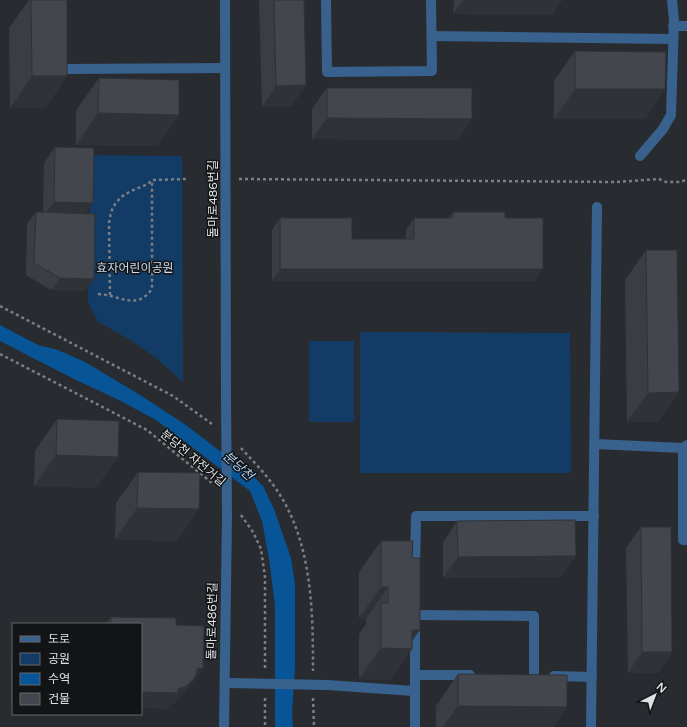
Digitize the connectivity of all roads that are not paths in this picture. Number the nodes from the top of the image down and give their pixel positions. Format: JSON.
{"nodes":[{"id":1,"x":225,"y":0,"type":"edge"},
{"id":2,"x":326,"y":0,"type":"edge"},
{"id":3,"x":431,"y":0,"type":"edge"},
{"id":4,"x":672,"y":0,"type":"edge"},
{"id":5,"x":674,"y":26,"type":"junction"},
{"id":6,"x":687,"y":26,"type":"edge"},
{"id":7,"x":432,"y":36,"type":"junction"},
{"id":8,"x":673,"y":39,"type":"junction"},
{"id":9,"x":225,"y":68,"type":"junction"},
{"id":10,"x":66,"y":69,"type":"edge"},
{"id":11,"x":640,"y":156,"type":"dead end"},
{"id":12,"x":597,"y":208,"type":"dead end"},
{"id":13,"x":595,"y":444,"type":"junction"},
{"id":14,"x":685,"y":447,"type":"edge"},
{"id":15,"x":594,"y":516,"type":"junction"},
{"id":16,"x":687,"y":540,"type":"edge"},
{"id":17,"x":415,"y":577,"type":"edge"},
{"id":18,"x":415,"y":675,"type":"junction"},
{"id":19,"x":478,"y":675,"type":"edge"},
{"id":20,"x":592,"y":677,"type":"junction"},
{"id":21,"x":227,"y":683,"type":"junction"},
{"id":22,"x":414,"y":691,"type":"junction"},
{"id":23,"x":224,"y":727,"type":"edge"},
{"id":24,"x":414,"y":727,"type":"edge"},
{"id":25,"x":592,"y":727,"type":"edge"}],
"edges":[{"from":1,"to":9,"type":"street","name":"돌마로486번길"},
{"from":2,"to":7,"type":"street"},
{"from":3,"to":7,"type":"street"},
{"from":4,"to":5,"type":"street"},
{"from":5,"to":6,"type":"street"},
{"from":5,"to":8,"type":"street"},
{"from":7,"to":8,"type":"street"},
{"from":8,"to":11,"type":"street"},
{"from":9,"to":10,"type":"street"},
{"from":9,"to":21,"type":"street","name":"돌마로486번길","bridge":true},
{"from":12,"to":13,"type":"street"},
{"from":13,"to":14,"type":"street"},
{"from":13,"to":15,"type":"street"},
{"from":14,"to":16,"type":"street"},
{"from":15,"to":17,"type":"street"},
{"from":15,"to":20,"type":"street"},
{"from":18,"to":19,"type":"street"},
{"from":18,"to":20,"type":"street"},
{"from":18,"to":22,"type":"street"},
{"from":20,"to":25,"type":"street"},
{"from":21,"to":22,"type":"street","bridge":true},
{"from":21,"to":23,"type":"street","name":"돌마로486번길"},
{"from":22,"to":24,"type":"street"}]}
